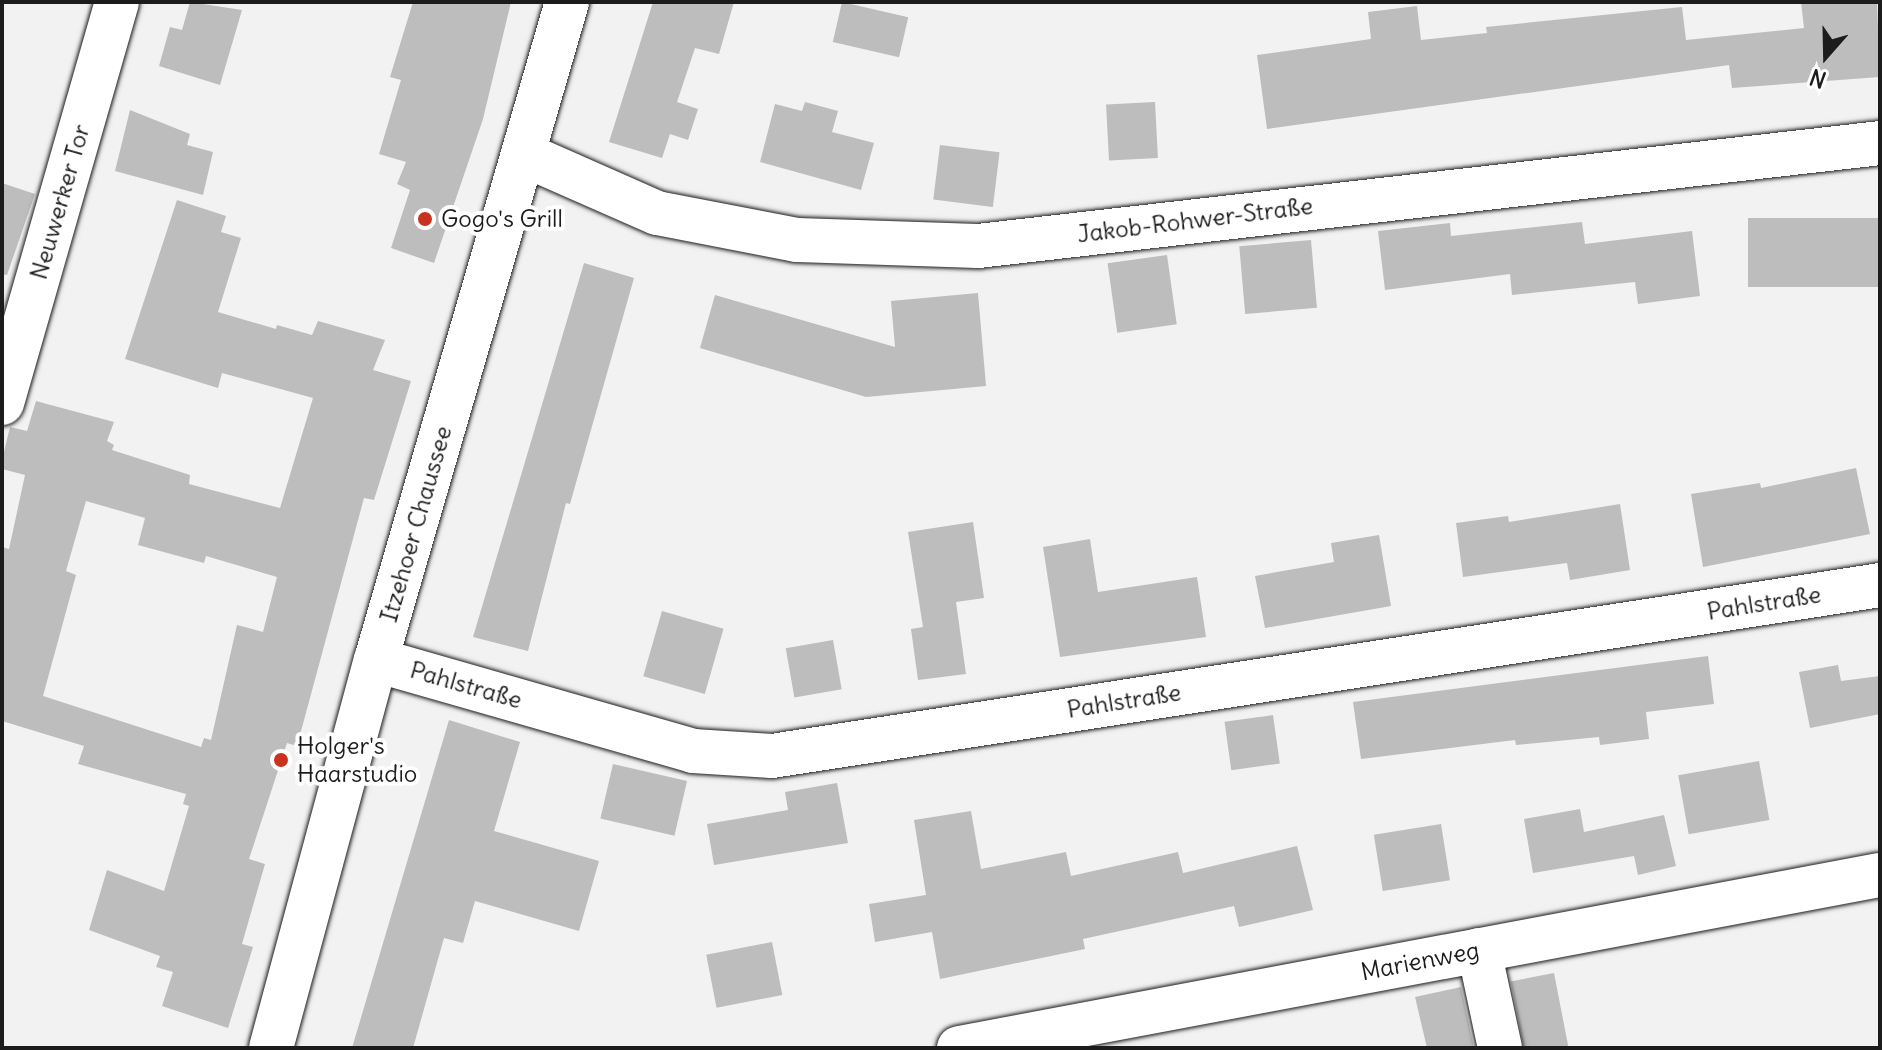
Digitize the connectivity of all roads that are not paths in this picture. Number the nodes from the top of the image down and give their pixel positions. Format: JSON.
{"nodes":[{"id":1,"x":117,"y":2,"type":"edge"},
{"id":2,"x":567,"y":2,"type":"edge"},
{"id":3,"x":1880,"y":143,"type":"edge"},
{"id":4,"x":523,"y":154,"type":"junction"},
{"id":5,"x":2,"y":403,"type":"edge"},
{"id":6,"x":1880,"y":585,"type":"edge"},
{"id":7,"x":376,"y":660,"type":"junction"},
{"id":8,"x":1880,"y":875,"type":"edge"},
{"id":9,"x":1479,"y":950,"type":"junction"},
{"id":10,"x":271,"y":1048,"type":"edge"},
{"id":11,"x":959,"y":1048,"type":"edge"},
{"id":12,"x":1500,"y":1048,"type":"edge"}],
"edges":[{"from":1,"to":5,"type":"street","name":"Neuwerker Tor"},
{"from":2,"to":4,"type":"street","name":"Itzehoer Chaussee"},
{"from":3,"to":4,"type":"street","name":"Jakob-Rohwer-Straße"},
{"from":4,"to":7,"type":"street","name":"Itzehoer Chaussee"},
{"from":6,"to":7,"type":"street","name":"Pahlstraße"},
{"from":7,"to":10,"type":"street","name":"Itzehoer Chaussee"},
{"from":8,"to":9,"type":"street","name":"Marienweg"},
{"from":9,"to":11,"type":"street","name":"Marienweg"},
{"from":9,"to":12,"type":"street"}]}
